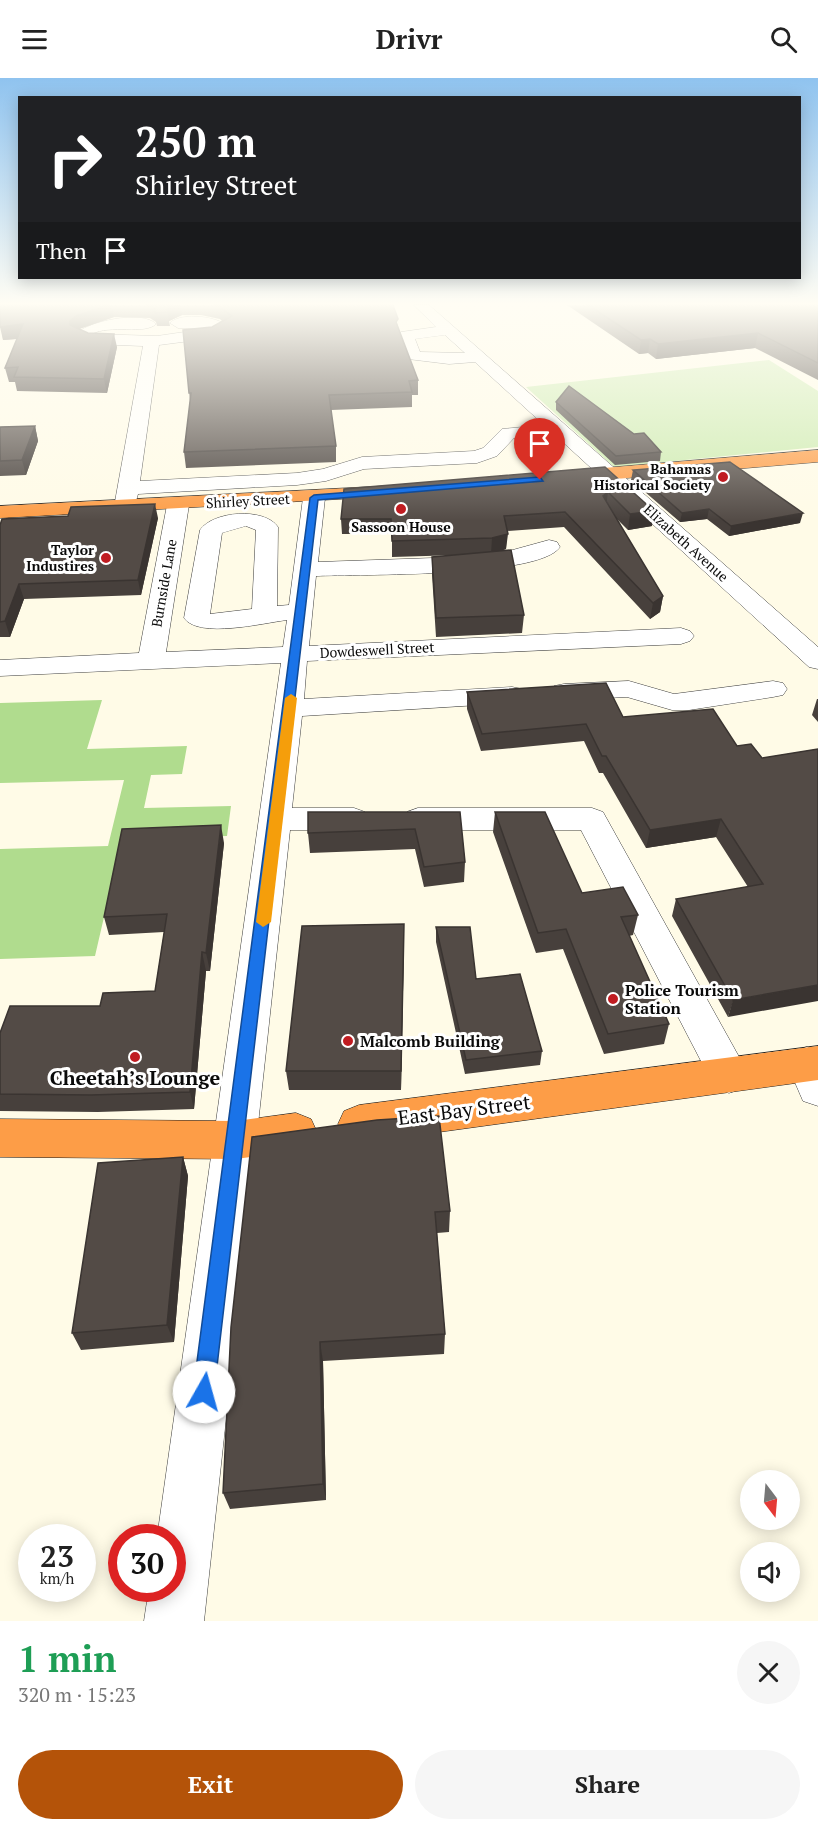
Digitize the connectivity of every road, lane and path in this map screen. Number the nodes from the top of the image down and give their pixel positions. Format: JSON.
{"nodes":[{"id":1,"x":148,"y":377,"type":"edge"},
{"id":2,"x":501,"y":377,"type":"edge"},
{"id":3,"x":559,"y":429,"type":"junction"},
{"id":4,"x":818,"y":456,"type":"edge"},
{"id":5,"x":609,"y":474,"type":"junction"},
{"id":6,"x":550,"y":479,"type":"edge"},
{"id":7,"x":408,"y":490,"type":"edge"},
{"id":8,"x":126,"y":498,"type":"junction"},
{"id":9,"x":314,"y":498,"type":"junction"},
{"id":10,"x":178,"y":505,"type":"junction"},
{"id":11,"x":0,"y":512,"type":"edge"},
{"id":12,"x":267,"y":546,"type":"junction"},
{"id":13,"x":549,"y":547,"type":"dead end"},
{"id":14,"x":308,"y":558,"type":"junction"},
{"id":15,"x":301,"y":611,"type":"junction"},
{"id":16,"x":264,"y":615,"type":"junction"},
{"id":17,"x":681,"y":636,"type":"dead end"},
{"id":18,"x":296,"y":654,"type":"junction"},
{"id":19,"x":151,"y":661,"type":"junction"},
{"id":20,"x":818,"y":661,"type":"edge"},
{"id":21,"x":0,"y":668,"type":"edge"},
{"id":22,"x":773,"y":689,"type":"dead end"},
{"id":23,"x":290,"y":708,"type":"junction"},
{"id":24,"x":276,"y":819,"type":"junction"},
{"id":25,"x":814,"y":1072,"type":"edge"},
{"id":26,"x":729,"y":1076,"type":"junction"},
{"id":27,"x":0,"y":1138,"type":"edge"},
{"id":28,"x":236,"y":1140,"type":"junction"},
{"id":29,"x":174,"y":1621,"type":"edge"}],
"edges":[{"from":1,"to":8,"type":"street"},
{"from":2,"to":3,"type":"street","name":"Elizabeth Avenue"},
{"from":3,"to":5,"type":"street","name":"Elizabeth Avenue"},
{"from":3,"to":8,"type":"street"},
{"from":4,"to":5,"type":"highway"},
{"from":5,"to":6,"type":"highway"},
{"from":5,"to":20,"type":"street","name":"Elizabeth Avenue"},
{"from":7,"to":9,"type":"highway","name":"Shirley Street"},
{"from":8,"to":10,"type":"highway","name":"Shirley Street"},
{"from":8,"to":11,"type":"highway","name":"Shirley Street"},
{"from":9,"to":10,"type":"highway","name":"Shirley Street"},
{"from":9,"to":14,"type":"street"},
{"from":10,"to":19,"type":"street","name":"Burnside Lane"},
{"from":12,"to":14,"type":"street"},
{"from":12,"to":16,"type":"street"},
{"from":12,"to":16,"type":"street"},
{"from":13,"to":14,"type":"street"},
{"from":14,"to":15,"type":"street"},
{"from":15,"to":16,"type":"street"},
{"from":15,"to":18,"type":"street"},
{"from":17,"to":18,"type":"street","name":"Dowdeswell Street"},
{"from":18,"to":19,"type":"street","name":"Dowdeswell Street"},
{"from":18,"to":23,"type":"street"},
{"from":19,"to":21,"type":"street","name":"Dowdeswell Street"},
{"from":22,"to":23,"type":"street"},
{"from":23,"to":24,"type":"street"},
{"from":24,"to":26,"type":"street"},
{"from":24,"to":28,"type":"street"},
{"from":25,"to":26,"type":"highway","name":"East Bay Street"},
{"from":26,"to":28,"type":"highway","name":"East Bay Street"},
{"from":27,"to":28,"type":"highway","name":"East Bay Street"},
{"from":28,"to":29,"type":"street"}]}
